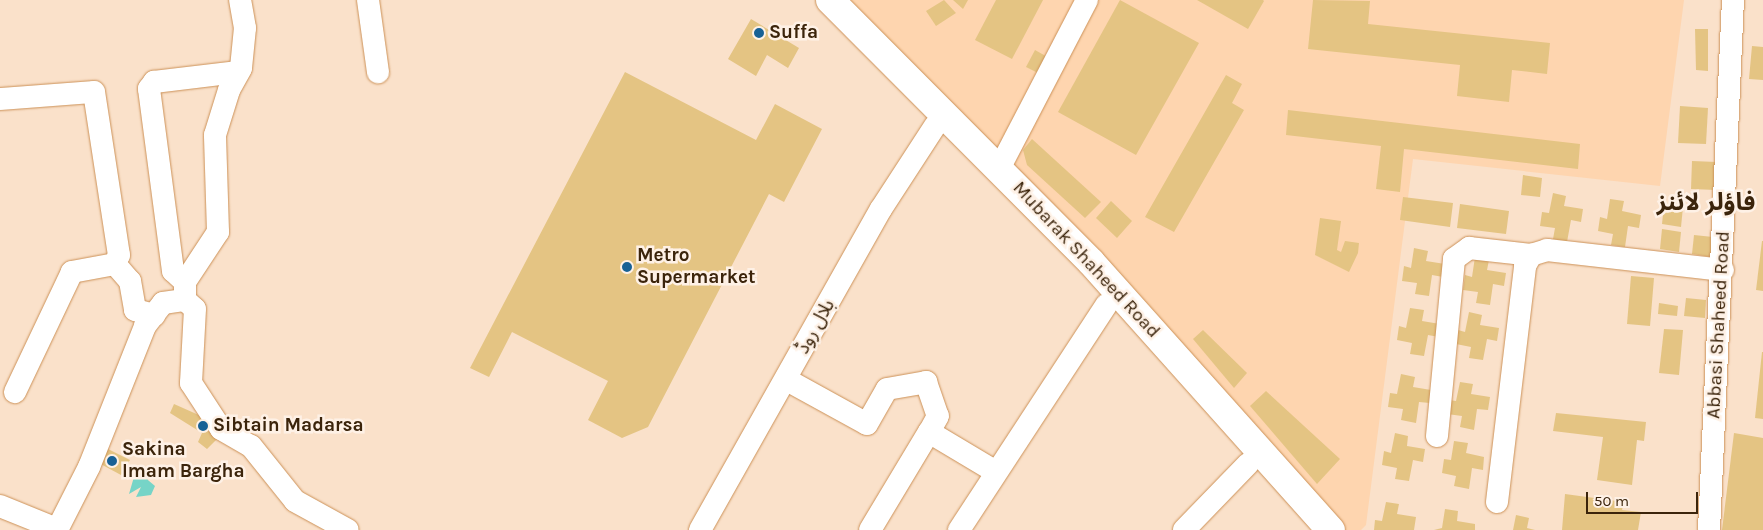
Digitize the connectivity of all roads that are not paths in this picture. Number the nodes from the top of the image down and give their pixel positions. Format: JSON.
{"nodes":[{"id":1,"x":240,"y":0,"type":"edge"},
{"id":2,"x":368,"y":0,"type":"edge"},
{"id":3,"x":810,"y":0,"type":"edge"},
{"id":4,"x":830,"y":0,"type":"edge"},
{"id":5,"x":1088,"y":0,"type":"edge"},
{"id":6,"x":1733,"y":0,"type":"edge"},
{"id":7,"x":238,"y":72,"type":"junction"},
{"id":8,"x":378,"y":72,"type":"dead end"},
{"id":9,"x":0,"y":99,"type":"edge"},
{"id":10,"x":935,"y":126,"type":"junction"},
{"id":11,"x":1000,"y":167,"type":"junction"},
{"id":12,"x":1531,"y":255,"type":"junction"},
{"id":13,"x":116,"y":264,"type":"junction"},
{"id":14,"x":1723,"y":270,"type":"junction"},
{"id":15,"x":185,"y":291,"type":"junction"},
{"id":16,"x":1106,"y":305,"type":"junction"},
{"id":17,"x":154,"y":315,"type":"junction"},
{"id":18,"x":786,"y":380,"type":"junction"},
{"id":19,"x":15,"y":392,"type":"dead end"},
{"id":20,"x":929,"y":432,"type":"junction"},
{"id":21,"x":1437,"y":436,"type":"dead end"},
{"id":22,"x":1248,"y":464,"type":"junction"},
{"id":23,"x":996,"y":472,"type":"junction"},
{"id":24,"x":1497,"y":502,"type":"dead end"},
{"id":25,"x":0,"y":506,"type":"edge"},
{"id":26,"x":58,"y":527,"type":"edge"},
{"id":27,"x":348,"y":530,"type":"edge"},
{"id":28,"x":700,"y":530,"type":"edge"},
{"id":29,"x":870,"y":530,"type":"edge"},
{"id":30,"x":959,"y":530,"type":"edge"},
{"id":31,"x":1184,"y":530,"type":"edge"},
{"id":32,"x":1309,"y":530,"type":"edge"},
{"id":33,"x":1331,"y":530,"type":"edge"},
{"id":34,"x":1709,"y":530,"type":"edge"}],
"edges":[{"from":1,"to":7,"type":"street"},
{"from":2,"to":8,"type":"street"},
{"from":3,"to":10,"type":"main road","name":"Mubarak Shaheed Road"},
{"from":4,"to":11,"type":"main road","name":"Mubarak Shaheed Road"},
{"from":5,"to":11,"type":"street"},
{"from":6,"to":14,"type":"street","name":"Abbasi Shaheed Road"},
{"from":7,"to":15,"type":"street"},
{"from":7,"to":15,"type":"street"},
{"from":9,"to":13,"type":"street"},
{"from":10,"to":16,"type":"main road","name":"Mubarak Shaheed Road"},
{"from":10,"to":18,"type":"street","name":"بلال روڈ"},
{"from":11,"to":33,"type":"main road","name":"Mubarak Shaheed Road"},
{"from":12,"to":14,"type":"street"},
{"from":12,"to":21,"type":"street"},
{"from":12,"to":24,"type":"street"},
{"from":13,"to":17,"type":"street"},
{"from":13,"to":19,"type":"street"},
{"from":14,"to":34,"type":"street","name":"Abbasi Shaheed Road"},
{"from":15,"to":17,"type":"street"},
{"from":15,"to":27,"type":"street"},
{"from":16,"to":22,"type":"main road","name":"Mubarak Shaheed Road"},
{"from":16,"to":23,"type":"street"},
{"from":17,"to":26,"type":"street"},
{"from":18,"to":20,"type":"street"},
{"from":18,"to":28,"type":"street","name":"بلال روڈ"},
{"from":20,"to":23,"type":"street"},
{"from":20,"to":29,"type":"street"},
{"from":22,"to":31,"type":"street"},
{"from":22,"to":32,"type":"main road","name":"Mubarak Shaheed Road"},
{"from":23,"to":30,"type":"street"},
{"from":25,"to":26,"type":"street"}]}
